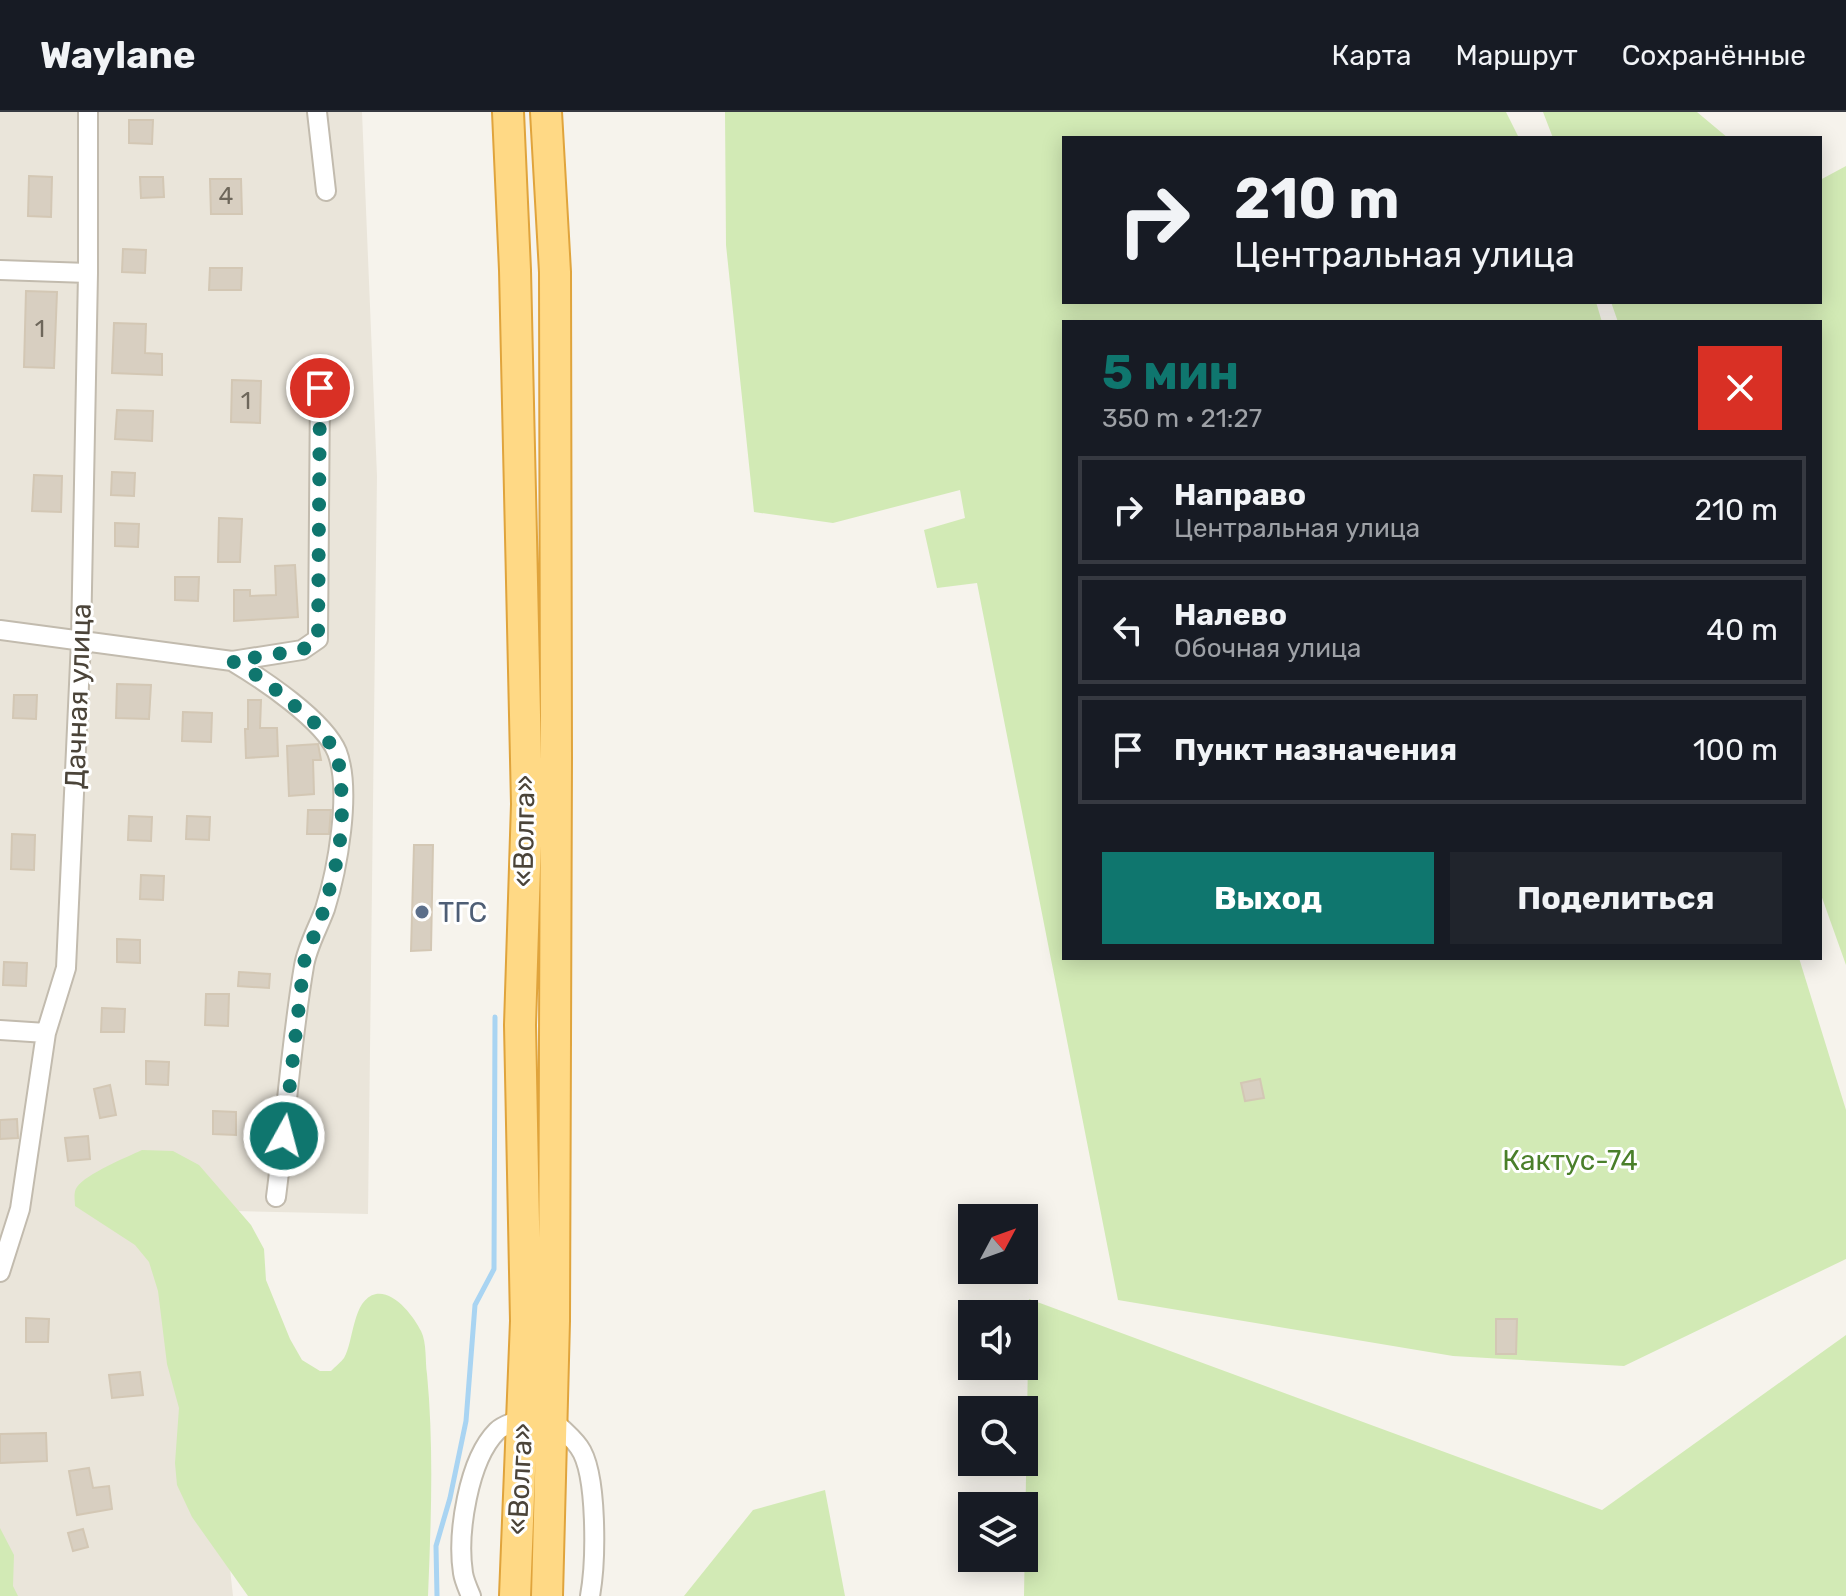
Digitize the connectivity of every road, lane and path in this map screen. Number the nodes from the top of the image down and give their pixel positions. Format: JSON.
{"nodes":[{"id":1,"x":88,"y":112,"type":"edge"},
{"id":2,"x":317,"y":112,"type":"edge"},
{"id":3,"x":508,"y":112,"type":"edge"},
{"id":4,"x":546,"y":112,"type":"edge"},
{"id":5,"x":326,"y":191,"type":"dead end"},
{"id":6,"x":0,"y":270,"type":"edge"},
{"id":7,"x":88,"y":273,"type":"junction"},
{"id":8,"x":320,"y":388,"type":"dead end"},
{"id":9,"x":0,"y":630,"type":"edge"},
{"id":10,"x":81,"y":641,"type":"junction"},
{"id":11,"x":232,"y":661,"type":"junction"},
{"id":12,"x":0,"y":1030,"type":"edge"},
{"id":13,"x":46,"y":1033,"type":"junction"},
{"id":14,"x":276,"y":1197,"type":"dead end"},
{"id":15,"x":0,"y":1272,"type":"edge"},
{"id":16,"x":538,"y":1419,"type":"junction"},
{"id":17,"x":471,"y":1596,"type":"edge"},
{"id":18,"x":515,"y":1596,"type":"edge"},
{"id":19,"x":547,"y":1596,"type":"edge"},
{"id":20,"x":590,"y":1596,"type":"edge"}],
"edges":[{"from":1,"to":7,"type":"street","name":"Дачная улица"},
{"from":2,"to":5,"type":"street"},
{"from":3,"to":16,"type":"highway","name":"«Волга»"},
{"from":4,"to":16,"type":"highway","name":"«Волга»"},
{"from":6,"to":7,"type":"street"},
{"from":7,"to":10,"type":"street","name":"Дачная улица"},
{"from":8,"to":11,"type":"street"},
{"from":9,"to":10,"type":"street"},
{"from":10,"to":11,"type":"street"},
{"from":10,"to":13,"type":"street","name":"Дачная улица"},
{"from":11,"to":14,"type":"street"},
{"from":12,"to":13,"type":"street"},
{"from":13,"to":15,"type":"street","name":"Дачная улица"},
{"from":16,"to":17,"type":"street"},
{"from":16,"to":18,"type":"highway","name":"«Волга»"},
{"from":16,"to":19,"type":"highway","name":"«Волга»"},
{"from":16,"to":20,"type":"street"}]}
